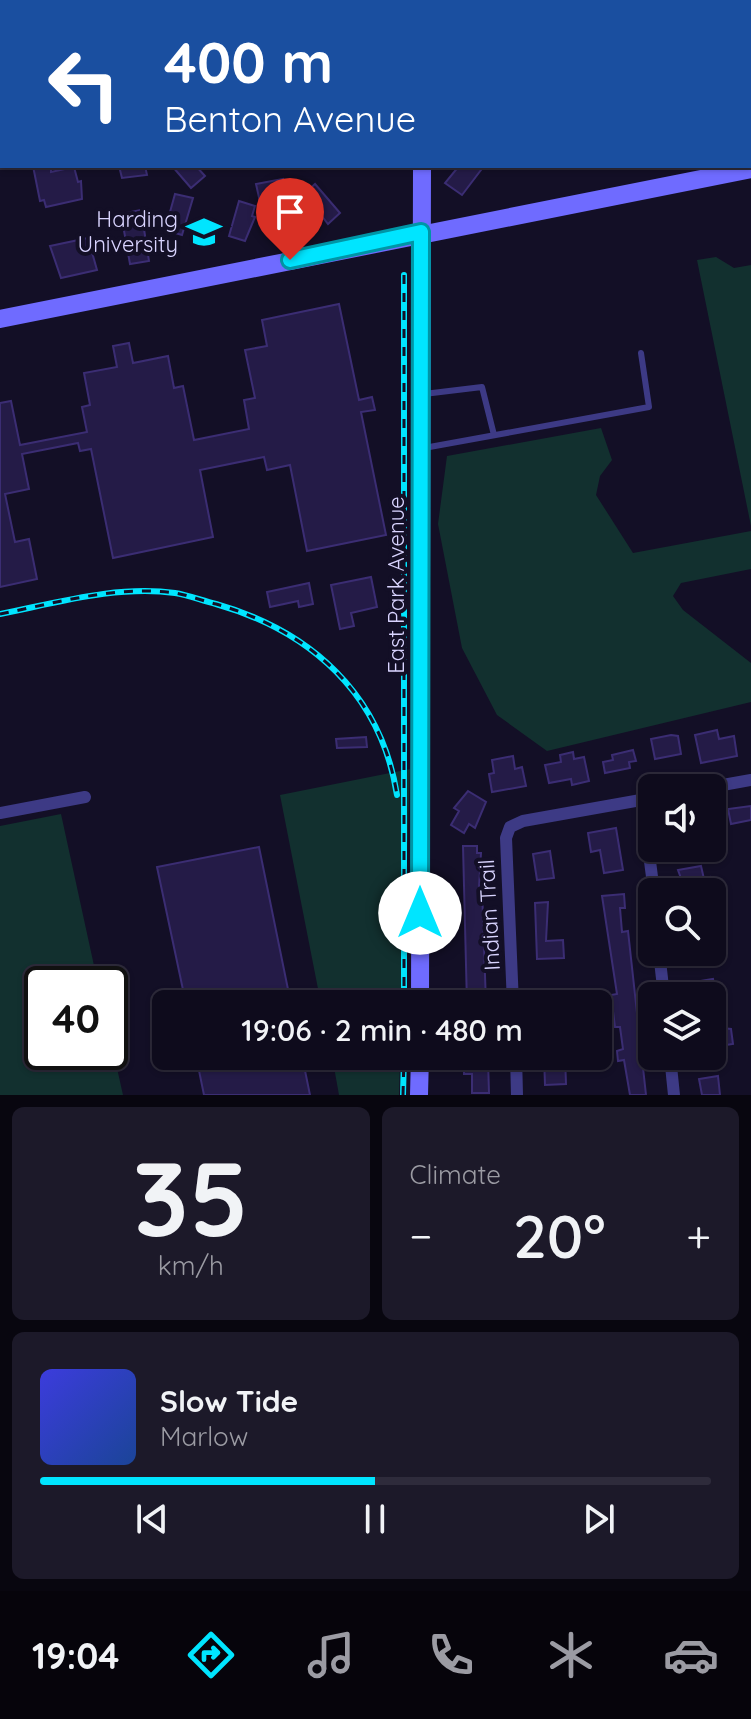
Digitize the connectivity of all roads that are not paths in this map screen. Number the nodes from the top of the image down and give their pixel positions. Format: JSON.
{"nodes":[{"id":1,"x":422,"y":168,"type":"edge"},
{"id":2,"x":751,"y":169,"type":"edge"},
{"id":3,"x":421,"y":232,"type":"junction"},
{"id":4,"x":0,"y":319,"type":"edge"},
{"id":5,"x":641,"y":353,"type":"dead end"},
{"id":6,"x":420,"y":394,"type":"junction"},
{"id":7,"x":494,"y":435,"type":"junction"},
{"id":8,"x":420,"y":449,"type":"junction"},
{"id":9,"x":751,"y":780,"type":"edge"},
{"id":10,"x":726,"y":784,"type":"edge"},
{"id":11,"x":85,"y":797,"type":"dead end"},
{"id":12,"x":638,"y":801,"type":"edge"},
{"id":13,"x":0,"y":813,"type":"edge"},
{"id":14,"x":420,"y":990,"type":"edge"},
{"id":15,"x":513,"y":990,"type":"edge"},
{"id":16,"x":420,"y":1070,"type":"edge"},
{"id":17,"x":516,"y":1070,"type":"edge"},
{"id":18,"x":671,"y":1070,"type":"edge"},
{"id":19,"x":419,"y":1095,"type":"edge"},
{"id":20,"x":517,"y":1095,"type":"edge"},
{"id":21,"x":674,"y":1095,"type":"edge"}],
"edges":[{"from":1,"to":3,"type":"street","name":"East Park Avenue"},
{"from":2,"to":3,"type":"street"},
{"from":3,"to":4,"type":"street"},
{"from":3,"to":6,"type":"street","name":"East Park Avenue"},
{"from":5,"to":7,"type":"lane"},
{"from":6,"to":7,"type":"lane"},
{"from":6,"to":8,"type":"street","name":"East Park Avenue"},
{"from":7,"to":8,"type":"lane"},
{"from":8,"to":14,"type":"street","name":"East Park Avenue"},
{"from":9,"to":10,"type":"street"},
{"from":11,"to":13,"type":"street"},
{"from":12,"to":15,"type":"street","name":"Indian Trail"},
{"from":16,"to":19,"type":"street"},
{"from":17,"to":20,"type":"street"},
{"from":18,"to":21,"type":"street"}]}
